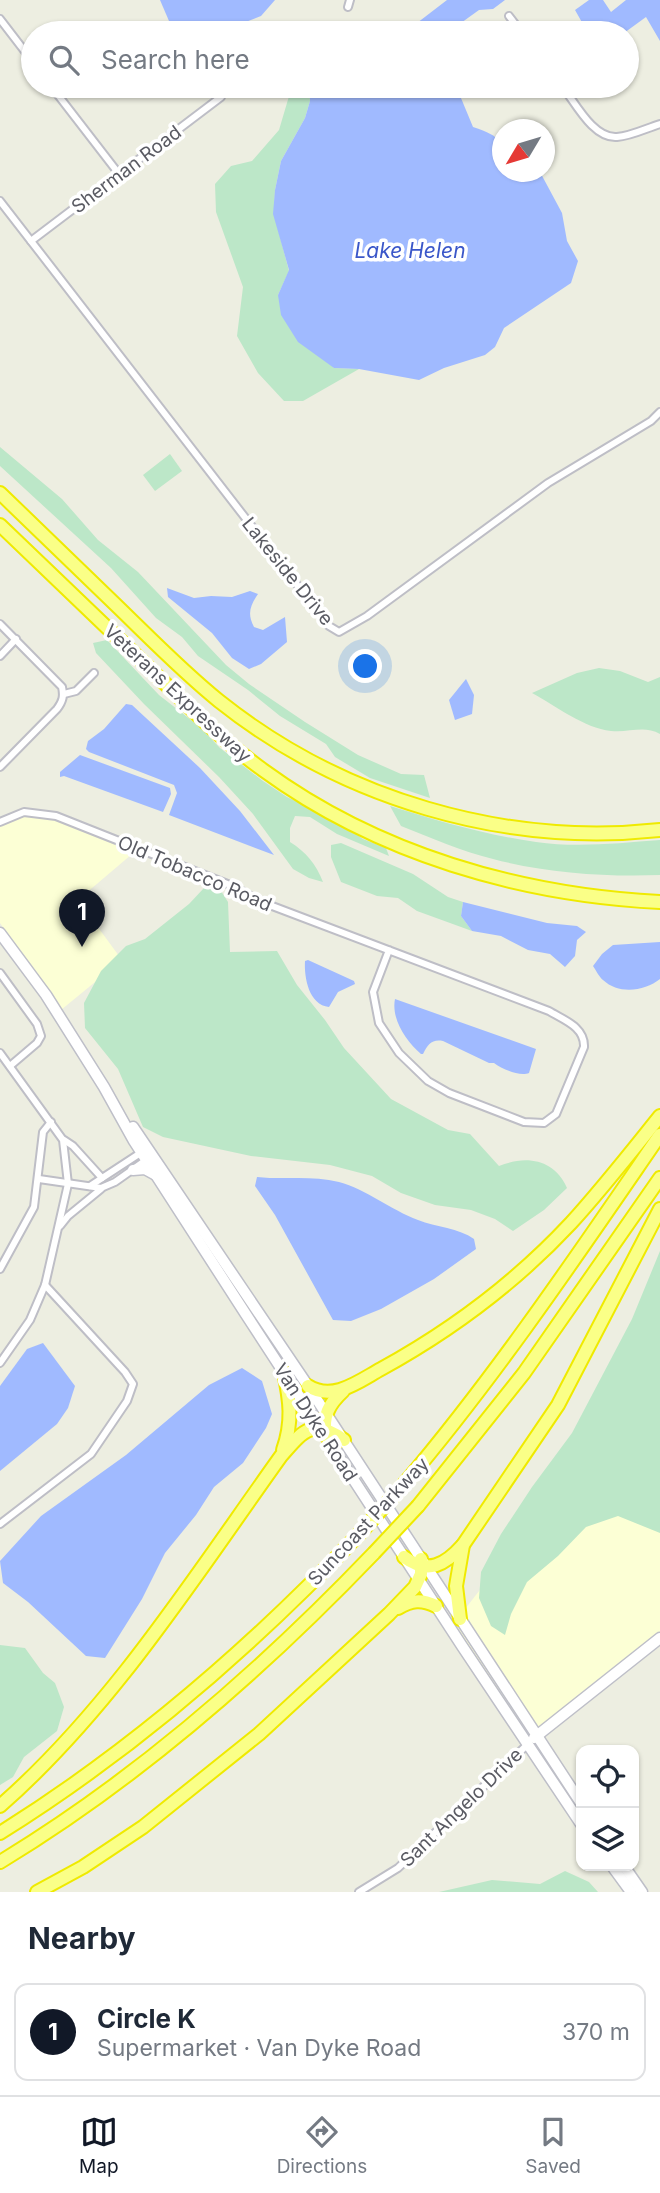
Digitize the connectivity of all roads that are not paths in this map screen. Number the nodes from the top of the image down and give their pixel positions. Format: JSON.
{"nodes":[{"id":1,"x":509,"y":16,"type":"dead end"},
{"id":2,"x":0,"y":19,"type":"edge"},
{"id":3,"x":513,"y":21,"type":"edge"},
{"id":4,"x":21,"y":46,"type":"edge"},
{"id":5,"x":60,"y":98,"type":"edge"},
{"id":6,"x":219,"y":98,"type":"edge"},
{"id":7,"x":571,"y":98,"type":"edge"},
{"id":8,"x":660,"y":124,"type":"edge"},
{"id":9,"x":120,"y":174,"type":"junction"},
{"id":10,"x":0,"y":201,"type":"edge"},
{"id":11,"x":31,"y":241,"type":"junction"},
{"id":12,"x":660,"y":412,"type":"edge"},
{"id":13,"x":0,"y":493,"type":"edge"},
{"id":14,"x":0,"y":525,"type":"edge"},
{"id":15,"x":0,"y":624,"type":"edge"},
{"id":16,"x":16,"y":639,"type":"junction"},
{"id":17,"x":0,"y":656,"type":"edge"},
{"id":18,"x":94,"y":673,"type":"dead end"},
{"id":19,"x":64,"y":694,"type":"junction"},
{"id":20,"x":0,"y":766,"type":"edge"},
{"id":21,"x":0,"y":822,"type":"edge"},
{"id":22,"x":660,"y":830,"type":"edge"},
{"id":23,"x":660,"y":902,"type":"edge"},
{"id":24,"x":0,"y":933,"type":"edge"},
{"id":25,"x":389,"y":950,"type":"junction"},
{"id":26,"x":0,"y":973,"type":"edge"},
{"id":27,"x":0,"y":1053,"type":"edge"},
{"id":28,"x":10,"y":1066,"type":"junction"},
{"id":29,"x":660,"y":1116,"type":"edge"},
{"id":30,"x":51,"y":1122,"type":"junction"},
{"id":31,"x":660,"y":1135,"type":"edge"},
{"id":32,"x":63,"y":1140,"type":"junction"},
{"id":33,"x":147,"y":1155,"type":"junction"},
{"id":34,"x":133,"y":1170,"type":"junction"},
{"id":35,"x":156,"y":1175,"type":"junction"},
{"id":36,"x":102,"y":1178,"type":"junction"},
{"id":37,"x":660,"y":1178,"type":"edge"},
{"id":38,"x":39,"y":1179,"type":"junction"},
{"id":39,"x":68,"y":1184,"type":"junction"},
{"id":40,"x":90,"y":1186,"type":"junction"},
{"id":41,"x":101,"y":1188,"type":"junction"},
{"id":42,"x":660,"y":1209,"type":"edge"},
{"id":43,"x":58,"y":1227,"type":"junction"},
{"id":44,"x":0,"y":1269,"type":"edge"},
{"id":45,"x":45,"y":1286,"type":"junction"},
{"id":46,"x":0,"y":1363,"type":"edge"},
{"id":47,"x":284,"y":1373,"type":"junction"},
{"id":48,"x":308,"y":1386,"type":"junction"},
{"id":49,"x":346,"y":1388,"type":"junction"},
{"id":50,"x":326,"y":1413,"type":"junction"},
{"id":51,"x":324,"y":1431,"type":"junction"},
{"id":52,"x":344,"y":1440,"type":"junction"},
{"id":53,"x":281,"y":1456,"type":"junction"},
{"id":54,"x":0,"y":1524,"type":"edge"},
{"id":55,"x":463,"y":1545,"type":"junction"},
{"id":56,"x":404,"y":1557,"type":"junction"},
{"id":57,"x":423,"y":1564,"type":"junction"},
{"id":58,"x":419,"y":1580,"type":"junction"},
{"id":59,"x":436,"y":1606,"type":"junction"},
{"id":60,"x":389,"y":1614,"type":"junction"},
{"id":61,"x":460,"y":1619,"type":"junction"},
{"id":62,"x":660,"y":1638,"type":"edge"},
{"id":63,"x":537,"y":1736,"type":"junction"},
{"id":64,"x":527,"y":1745,"type":"junction"},
{"id":65,"x":576,"y":1795,"type":"edge"},
{"id":66,"x":0,"y":1806,"type":"edge"},
{"id":67,"x":576,"y":1817,"type":"edge"},
{"id":68,"x":0,"y":1833,"type":"edge"},
{"id":69,"x":0,"y":1862,"type":"edge"},
{"id":70,"x":616,"y":1871,"type":"edge"},
{"id":71,"x":627,"y":1871,"type":"edge"},
{"id":72,"x":37,"y":1892,"type":"edge"},
{"id":73,"x":359,"y":1892,"type":"edge"},
{"id":74,"x":631,"y":1892,"type":"edge"},
{"id":75,"x":642,"y":1892,"type":"edge"}],
"edges":[{"from":1,"to":3,"type":"street"},
{"from":2,"to":4,"type":"street"},
{"from":5,"to":9,"type":"street"},
{"from":6,"to":9,"type":"street","name":"Sherman Road"},
{"from":7,"to":8,"type":"street"},
{"from":9,"to":11,"type":"street","name":"Sherman Road"},
{"from":10,"to":11,"type":"street","name":"Lakeside Drive"},
{"from":11,"to":12,"type":"street","name":"Lakeside Drive"},
{"from":13,"to":22,"type":"highway","name":"Veterans Expressway"},
{"from":14,"to":23,"type":"highway","name":"Veterans Expressway"},
{"from":15,"to":16,"type":"street"},
{"from":16,"to":17,"type":"street"},
{"from":16,"to":19,"type":"street"},
{"from":18,"to":19,"type":"street"},
{"from":19,"to":20,"type":"street"},
{"from":21,"to":25,"type":"street","name":"Old Tobacco Road"},
{"from":24,"to":33,"type":"main road","name":"Van Dyke Road"},
{"from":25,"to":25,"type":"street","name":"Old Tobacco Road"},
{"from":26,"to":28,"type":"street"},
{"from":27,"to":28,"type":"street"},
{"from":28,"to":30,"type":"street"},
{"from":29,"to":49,"type":"highway"},
{"from":30,"to":32,"type":"street"},
{"from":30,"to":38,"type":"street"},
{"from":31,"to":68,"type":"highway","name":"Suncoast Parkway","bridge":true},
{"from":32,"to":36,"type":"street"},
{"from":32,"to":39,"type":"street"},
{"from":33,"to":34,"type":"street"},
{"from":33,"to":35,"type":"main road","name":"Van Dyke Road"},
{"from":33,"to":36,"type":"street"},
{"from":33,"to":48,"type":"main road","name":"Van Dyke Road"},
{"from":34,"to":35,"type":"main road"},
{"from":34,"to":41,"type":"street"},
{"from":35,"to":47,"type":"main road","name":"Van Dyke Road"},
{"from":36,"to":40,"type":"street"},
{"from":37,"to":69,"type":"highway","name":"Suncoast Parkway","bridge":true},
{"from":38,"to":39,"type":"street"},
{"from":38,"to":44,"type":"street"},
{"from":39,"to":40,"type":"street"},
{"from":39,"to":43,"type":"street"},
{"from":40,"to":41,"type":"street"},
{"from":41,"to":43,"type":"street"},
{"from":42,"to":55,"type":"highway"},
{"from":43,"to":45,"type":"street"},
{"from":45,"to":46,"type":"street"},
{"from":45,"to":54,"type":"street"},
{"from":47,"to":51,"type":"main road","name":"Van Dyke Road"},
{"from":47,"to":53,"type":"highway"},
{"from":48,"to":49,"type":"highway"},
{"from":48,"to":50,"type":"main road","name":"Van Dyke Road"},
{"from":49,"to":50,"type":"highway"},
{"from":50,"to":51,"type":"highway"},
{"from":50,"to":52,"type":"main road","name":"Van Dyke Road"},
{"from":51,"to":52,"type":"highway"},
{"from":51,"to":53,"type":"highway"},
{"from":51,"to":56,"type":"main road","name":"Van Dyke Road"},
{"from":52,"to":57,"type":"main road","name":"Van Dyke Road"},
{"from":53,"to":66,"type":"highway"},
{"from":55,"to":57,"type":"highway"},
{"from":55,"to":61,"type":"highway"},
{"from":56,"to":57,"type":"highway"},
{"from":56,"to":58,"type":"main road","name":"Van Dyke Road"},
{"from":57,"to":58,"type":"highway"},
{"from":57,"to":61,"type":"main road","name":"Van Dyke Road"},
{"from":58,"to":59,"type":"main road","name":"Van Dyke Road"},
{"from":58,"to":60,"type":"highway"},
{"from":59,"to":60,"type":"highway"},
{"from":59,"to":64,"type":"main road","name":"Van Dyke Road"},
{"from":60,"to":72,"type":"highway"},
{"from":61,"to":63,"type":"main road","name":"Van Dyke Road"},
{"from":62,"to":63,"type":"main road"},
{"from":63,"to":64,"type":"main road"},
{"from":63,"to":65,"type":"main road","name":"Van Dyke Road"},
{"from":64,"to":67,"type":"main road","name":"Van Dyke Road"},
{"from":64,"to":73,"type":"street","name":"Sant Angelo Drive"},
{"from":70,"to":74,"type":"main road"},
{"from":71,"to":75,"type":"main road"}]}
